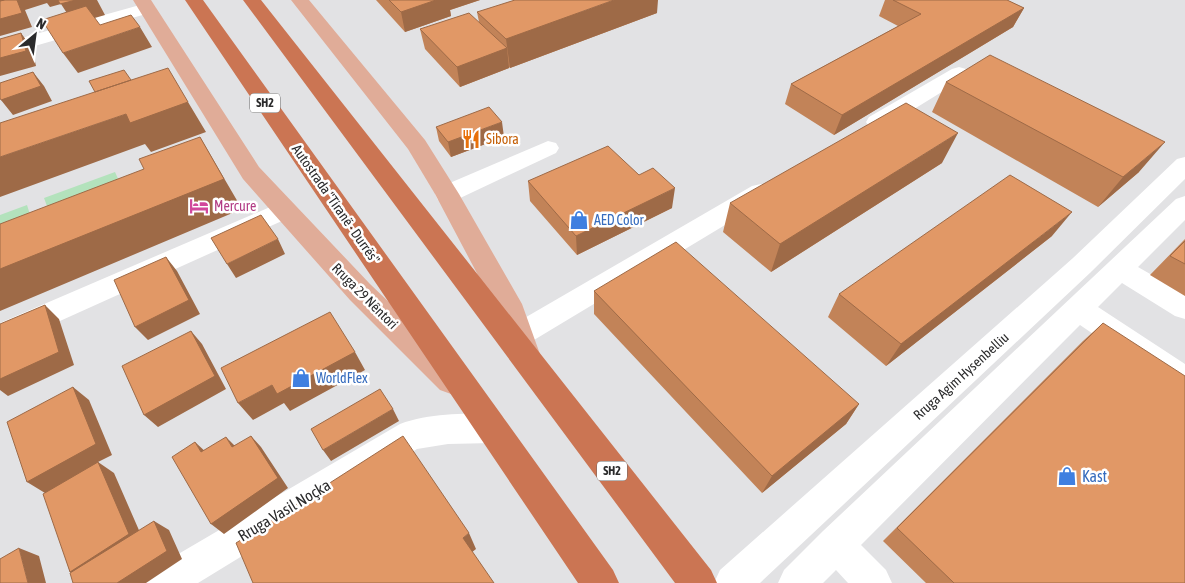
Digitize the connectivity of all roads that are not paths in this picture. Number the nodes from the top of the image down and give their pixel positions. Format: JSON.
{"nodes":[{"id":1,"x":194,"y":0,"type":"edge"},
{"id":2,"x":252,"y":0,"type":"edge"},
{"id":3,"x":300,"y":0,"type":"edge"},
{"id":4,"x":144,"y":4,"type":"edge"},
{"id":5,"x":0,"y":50,"type":"edge"},
{"id":6,"x":959,"y":73,"type":"edge"},
{"id":7,"x":858,"y":134,"type":"edge"},
{"id":8,"x":548,"y":148,"type":"dead end"},
{"id":9,"x":1185,"y":165,"type":"edge"},
{"id":10,"x":781,"y":179,"type":"edge"},
{"id":11,"x":447,"y":194,"type":"junction"},
{"id":12,"x":1185,"y":205,"type":"edge"},
{"id":13,"x":284,"y":210,"type":"junction"},
{"id":14,"x":1119,"y":268,"type":"junction"},
{"id":15,"x":1185,"y":308,"type":"edge"},
{"id":16,"x":1078,"y":309,"type":"junction"},
{"id":17,"x":0,"y":336,"type":"edge"},
{"id":18,"x":523,"y":347,"type":"junction"},
{"id":19,"x":1185,"y":380,"type":"edge"},
{"id":20,"x":486,"y":418,"type":"junction"},
{"id":21,"x":836,"y":544,"type":"junction"},
{"id":22,"x":197,"y":574,"type":"edge"},
{"id":23,"x":164,"y":583,"type":"edge"},
{"id":24,"x":600,"y":583,"type":"edge"},
{"id":25,"x":698,"y":583,"type":"edge"},
{"id":26,"x":733,"y":583,"type":"edge"},
{"id":27,"x":798,"y":583,"type":"edge"},
{"id":28,"x":872,"y":583,"type":"edge"}],
"edges":[{"from":1,"to":20,"type":"highway","name":"Autostrada \"Tiranë - Durrës\"","number":"SH2"},
{"from":2,"to":18,"type":"highway","number":"SH2"},
{"from":3,"to":11,"type":"main road"},
{"from":4,"to":5,"type":"street"},
{"from":4,"to":13,"type":"main road","name":"Rruga 29 Nëntori"},
{"from":6,"to":7,"type":"street"},
{"from":8,"to":11,"type":"street"},
{"from":9,"to":26,"type":"street","name":"Rruga Agim Hysenbelliu"},
{"from":10,"to":18,"type":"street"},
{"from":11,"to":18,"type":"main road"},
{"from":12,"to":14,"type":"street"},
{"from":13,"to":17,"type":"street"},
{"from":13,"to":20,"type":"main road","name":"Rruga 29 Nëntori"},
{"from":14,"to":15,"type":"street"},
{"from":14,"to":16,"type":"street"},
{"from":16,"to":19,"type":"street"},
{"from":16,"to":21,"type":"street"},
{"from":18,"to":25,"type":"highway","number":"SH2"},
{"from":20,"to":22,"type":"street","name":"Rruga Vasil Noçka"},
{"from":20,"to":24,"type":"highway","name":"Rruga 29 Nëntori","number":"SH2"},
{"from":21,"to":27,"type":"street"},
{"from":21,"to":28,"type":"street"},
{"from":22,"to":23,"type":"street","name":"Rruga Vasil Noçka"}]}
